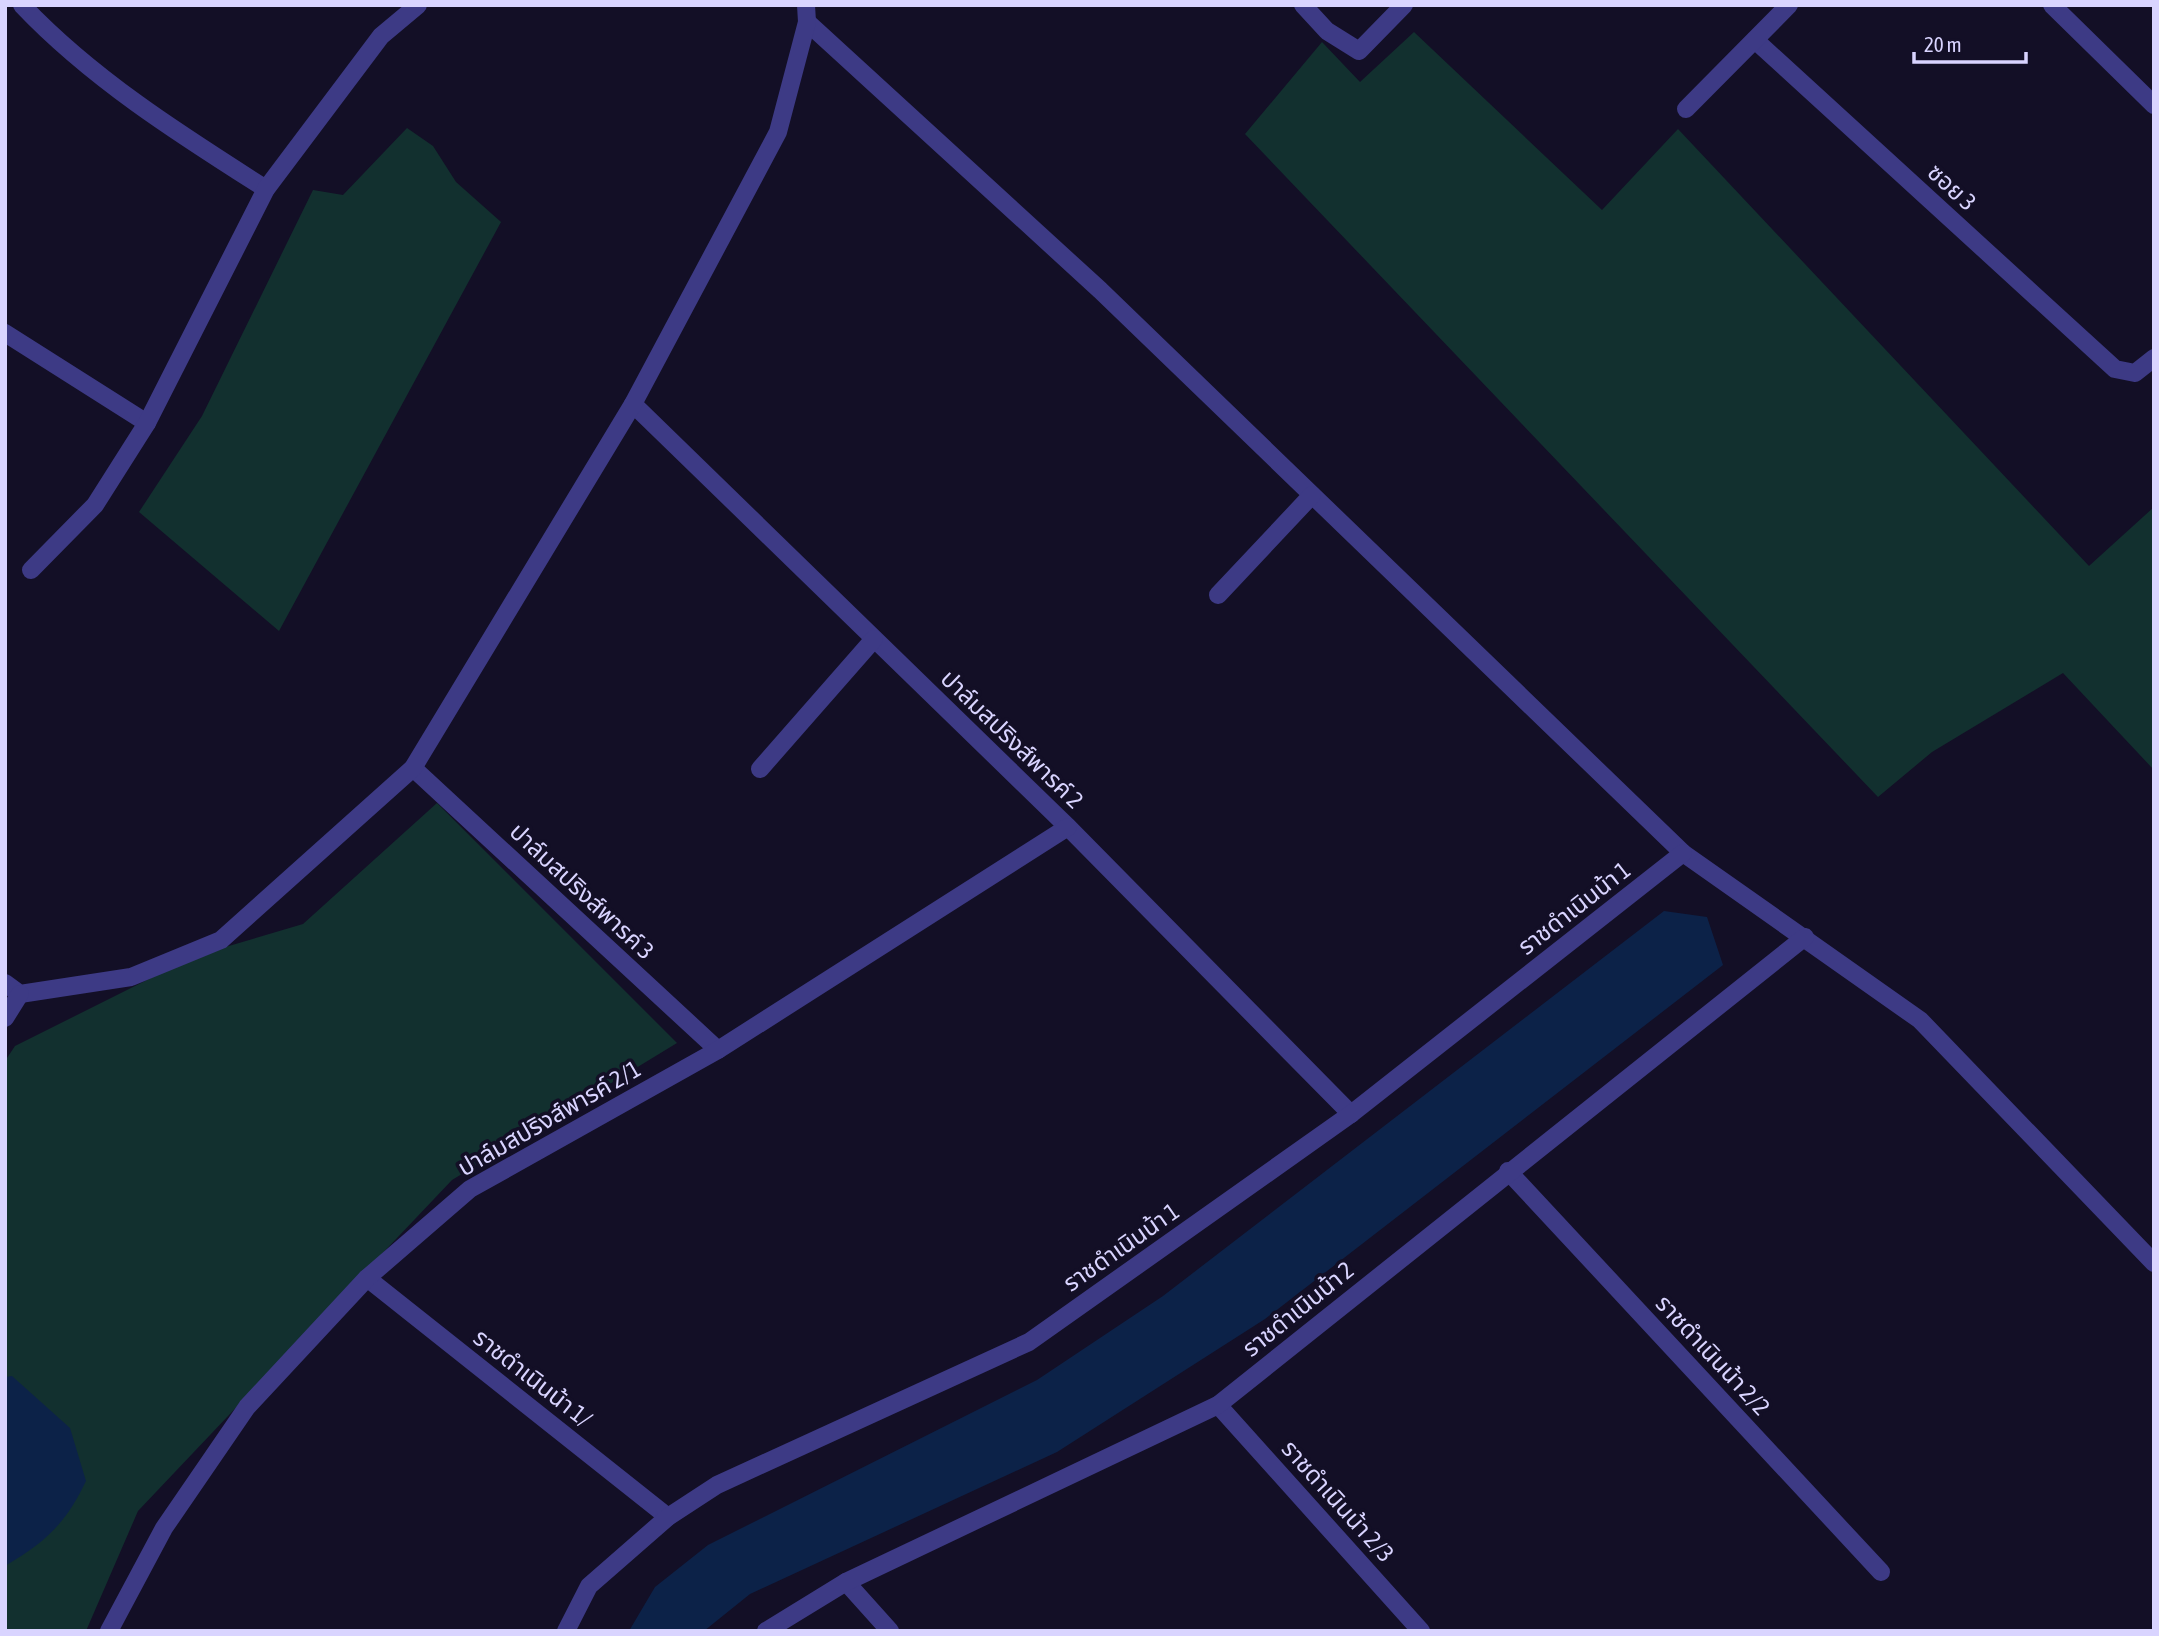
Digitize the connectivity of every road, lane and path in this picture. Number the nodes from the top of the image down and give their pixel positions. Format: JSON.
{"nodes":[{"id":1,"x":22,"y":5,"type":"edge"},
{"id":2,"x":418,"y":5,"type":"edge"},
{"id":3,"x":1303,"y":5,"type":"edge"},
{"id":4,"x":1404,"y":5,"type":"edge"},
{"id":5,"x":1789,"y":5,"type":"edge"},
{"id":6,"x":2052,"y":5,"type":"edge"},
{"id":7,"x":807,"y":14,"type":"edge"},
{"id":8,"x":1755,"y":40,"type":"junction"},
{"id":9,"x":2154,"y":105,"type":"edge"},
{"id":10,"x":1686,"y":109,"type":"dead end"},
{"id":11,"x":266,"y":189,"type":"junction"},
{"id":12,"x":5,"y":333,"type":"edge"},
{"id":13,"x":2154,"y":358,"type":"edge"},
{"id":14,"x":633,"y":404,"type":"junction"},
{"id":15,"x":147,"y":423,"type":"junction"},
{"id":16,"x":1312,"y":495,"type":"junction"},
{"id":17,"x":31,"y":570,"type":"dead end"},
{"id":18,"x":1218,"y":595,"type":"dead end"},
{"id":19,"x":874,"y":639,"type":"junction"},
{"id":20,"x":413,"y":768,"type":"junction"},
{"id":21,"x":760,"y":769,"type":"dead end"},
{"id":22,"x":1068,"y":827,"type":"junction"},
{"id":23,"x":1683,"y":853,"type":"junction"},
{"id":24,"x":1805,"y":937,"type":"junction"},
{"id":25,"x":5,"y":984,"type":"edge"},
{"id":26,"x":20,"y":995,"type":"junction"},
{"id":27,"x":5,"y":1018,"type":"edge"},
{"id":28,"x":718,"y":1050,"type":"junction"},
{"id":29,"x":1351,"y":1114,"type":"junction"},
{"id":30,"x":1508,"y":1171,"type":"junction"},
{"id":31,"x":2154,"y":1263,"type":"edge"},
{"id":32,"x":367,"y":1278,"type":"junction"},
{"id":33,"x":1218,"y":1405,"type":"junction"},
{"id":34,"x":668,"y":1517,"type":"junction"},
{"id":35,"x":1881,"y":1572,"type":"dead end"},
{"id":36,"x":846,"y":1582,"type":"junction"},
{"id":37,"x":109,"y":1631,"type":"edge"},
{"id":38,"x":566,"y":1631,"type":"edge"},
{"id":39,"x":766,"y":1631,"type":"edge"},
{"id":40,"x":891,"y":1631,"type":"edge"},
{"id":41,"x":1421,"y":1631,"type":"edge"}],
"edges":[{"from":1,"to":11,"type":"street"},
{"from":2,"to":11,"type":"street"},
{"from":3,"to":4,"type":"street"},
{"from":5,"to":8,"type":"street"},
{"from":6,"to":9,"type":"street"},
{"from":7,"to":14,"type":"street"},
{"from":7,"to":16,"type":"street"},
{"from":8,"to":10,"type":"street"},
{"from":8,"to":13,"type":"street","name":"ซอย 3"},
{"from":11,"to":15,"type":"street"},
{"from":12,"to":15,"type":"street"},
{"from":14,"to":19,"type":"street","name":"ปาล์มสปริงส์พารค์ 2"},
{"from":14,"to":20,"type":"street"},
{"from":15,"to":17,"type":"street"},
{"from":16,"to":18,"type":"street"},
{"from":16,"to":23,"type":"street"},
{"from":19,"to":21,"type":"street"},
{"from":19,"to":22,"type":"street","name":"ปาล์มสปริงส์พารค์ 2"},
{"from":20,"to":26,"type":"street"},
{"from":20,"to":28,"type":"street","name":"ปาล์มสปริงส์พารค์ 3"},
{"from":22,"to":28,"type":"street","name":"ปาล์มสปริงส์พารค์ 2/1"},
{"from":22,"to":29,"type":"street","name":"ปาล์มสปริงส์พารค์ 2"},
{"from":23,"to":24,"type":"street"},
{"from":23,"to":29,"type":"street","name":"ราชดำเนินน้า 1"},
{"from":24,"to":30,"type":"street","name":"ราชดำเนินน้า 2"},
{"from":24,"to":31,"type":"street"},
{"from":25,"to":26,"type":"street"},
{"from":26,"to":27,"type":"street"},
{"from":28,"to":32,"type":"street","name":"ปาล์มสปริงส์พารค์ 2/1"},
{"from":29,"to":34,"type":"street","name":"ราชดำเนินน้า 1"},
{"from":30,"to":33,"type":"street","name":"ราชดำเนินน้า 2"},
{"from":30,"to":35,"type":"street","name":"ราชดำเนินน้า 2/2"},
{"from":32,"to":34,"type":"street","name":"ราชดำเนินน้า 1/"},
{"from":32,"to":37,"type":"street","name":"ปาล์มสปริงส์พารค์ 2/1"},
{"from":33,"to":36,"type":"street","name":"ราชดำเนินน้า 2"},
{"from":33,"to":41,"type":"street","name":"ราชดำเนินน้า 2/3"},
{"from":34,"to":38,"type":"street","name":"ราชดำเนินน้า 1"},
{"from":36,"to":39,"type":"street","name":"ราชดำเนินน้า 2"},
{"from":36,"to":40,"type":"street"}]}
